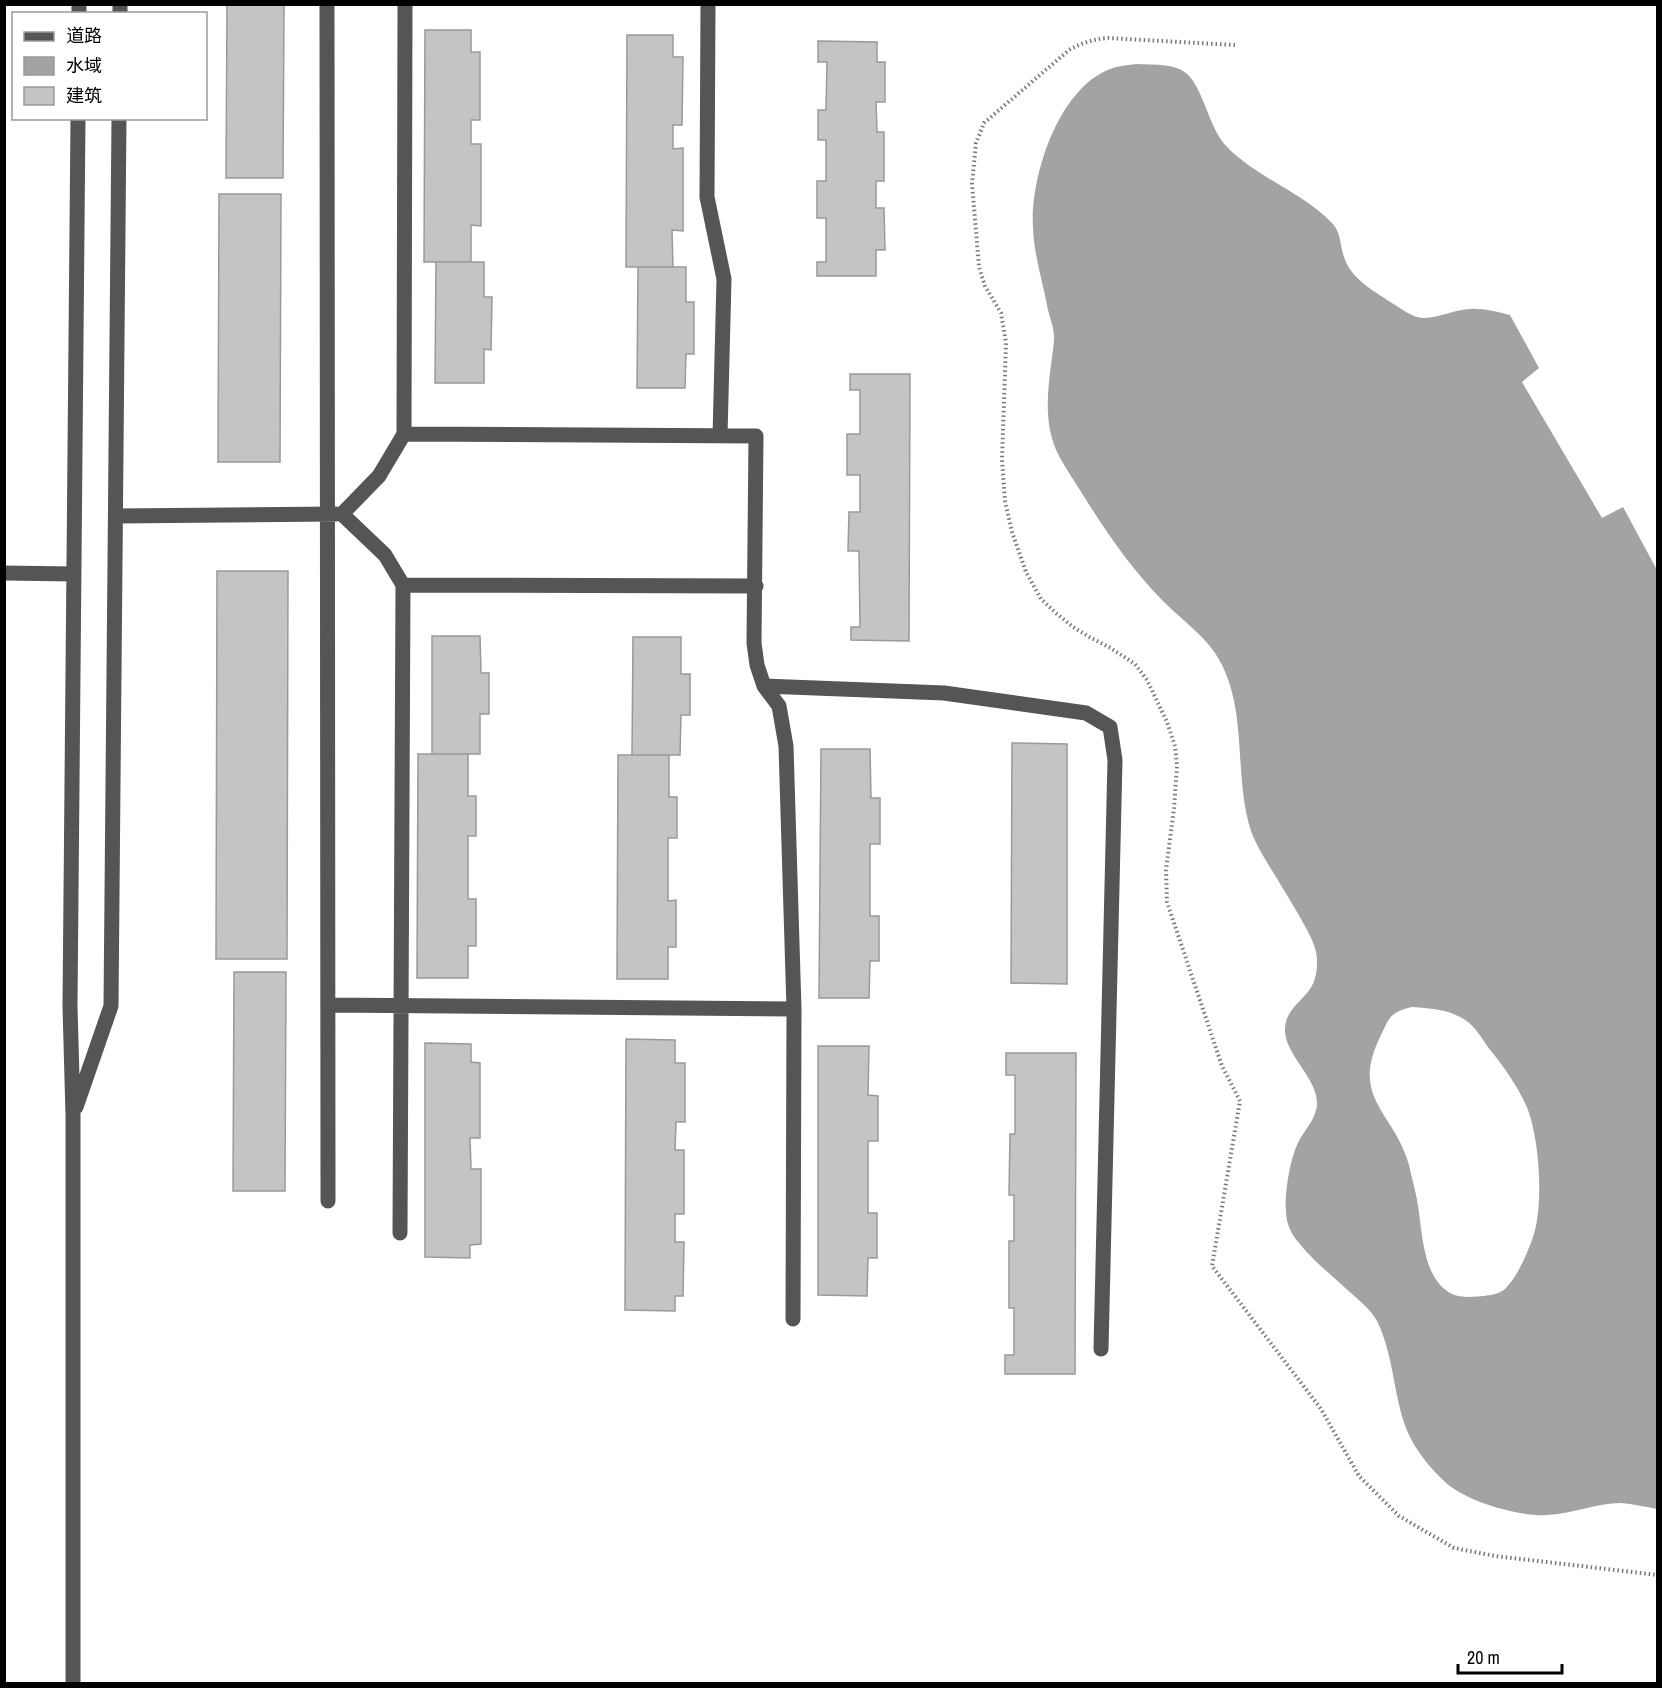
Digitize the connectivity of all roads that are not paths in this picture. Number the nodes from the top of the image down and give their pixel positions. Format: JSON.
{"nodes":[{"id":1,"x":327,"y":4,"type":"edge"},
{"id":2,"x":405,"y":4,"type":"edge"},
{"id":3,"x":708,"y":4,"type":"edge"},
{"id":4,"x":78,"y":120,"type":"edge"},
{"id":5,"x":120,"y":120,"type":"edge"},
{"id":6,"x":404,"y":434,"type":"junction"},
{"id":7,"x":720,"y":436,"type":"junction"},
{"id":8,"x":334,"y":514,"type":"junction"},
{"id":9,"x":116,"y":516,"type":"junction"},
{"id":10,"x":4,"y":573,"type":"edge"},
{"id":11,"x":74,"y":574,"type":"junction"},
{"id":12,"x":403,"y":585,"type":"junction"},
{"id":13,"x":756,"y":586,"type":"junction"},
{"id":14,"x":764,"y":686,"type":"junction"},
{"id":15,"x":328,"y":1005,"type":"junction"},
{"id":16,"x":401,"y":1005,"type":"junction"},
{"id":17,"x":794,"y":1009,"type":"junction"},
{"id":18,"x":73,"y":1115,"type":"junction"},
{"id":19,"x":328,"y":1201,"type":"dead end"},
{"id":20,"x":400,"y":1233,"type":"dead end"},
{"id":21,"x":793,"y":1319,"type":"dead end"},
{"id":22,"x":1101,"y":1349,"type":"dead end"},
{"id":23,"x":73,"y":1683,"type":"edge"}],
"edges":[{"from":1,"to":8,"type":"street"},
{"from":2,"to":6,"type":"street"},
{"from":3,"to":7,"type":"street"},
{"from":4,"to":11,"type":"street"},
{"from":5,"to":9,"type":"street"},
{"from":6,"to":7,"type":"street"},
{"from":6,"to":8,"type":"street"},
{"from":7,"to":13,"type":"street"},
{"from":8,"to":9,"type":"street"},
{"from":8,"to":12,"type":"street"},
{"from":8,"to":15,"type":"street"},
{"from":9,"to":18,"type":"street"},
{"from":10,"to":11,"type":"street"},
{"from":11,"to":18,"type":"street"},
{"from":12,"to":13,"type":"street"},
{"from":12,"to":16,"type":"street"},
{"from":13,"to":14,"type":"street"},
{"from":14,"to":17,"type":"street"},
{"from":14,"to":22,"type":"street"},
{"from":15,"to":16,"type":"street"},
{"from":15,"to":19,"type":"street"},
{"from":16,"to":17,"type":"street"},
{"from":16,"to":20,"type":"street"},
{"from":17,"to":21,"type":"street"},
{"from":18,"to":23,"type":"street"}]}
